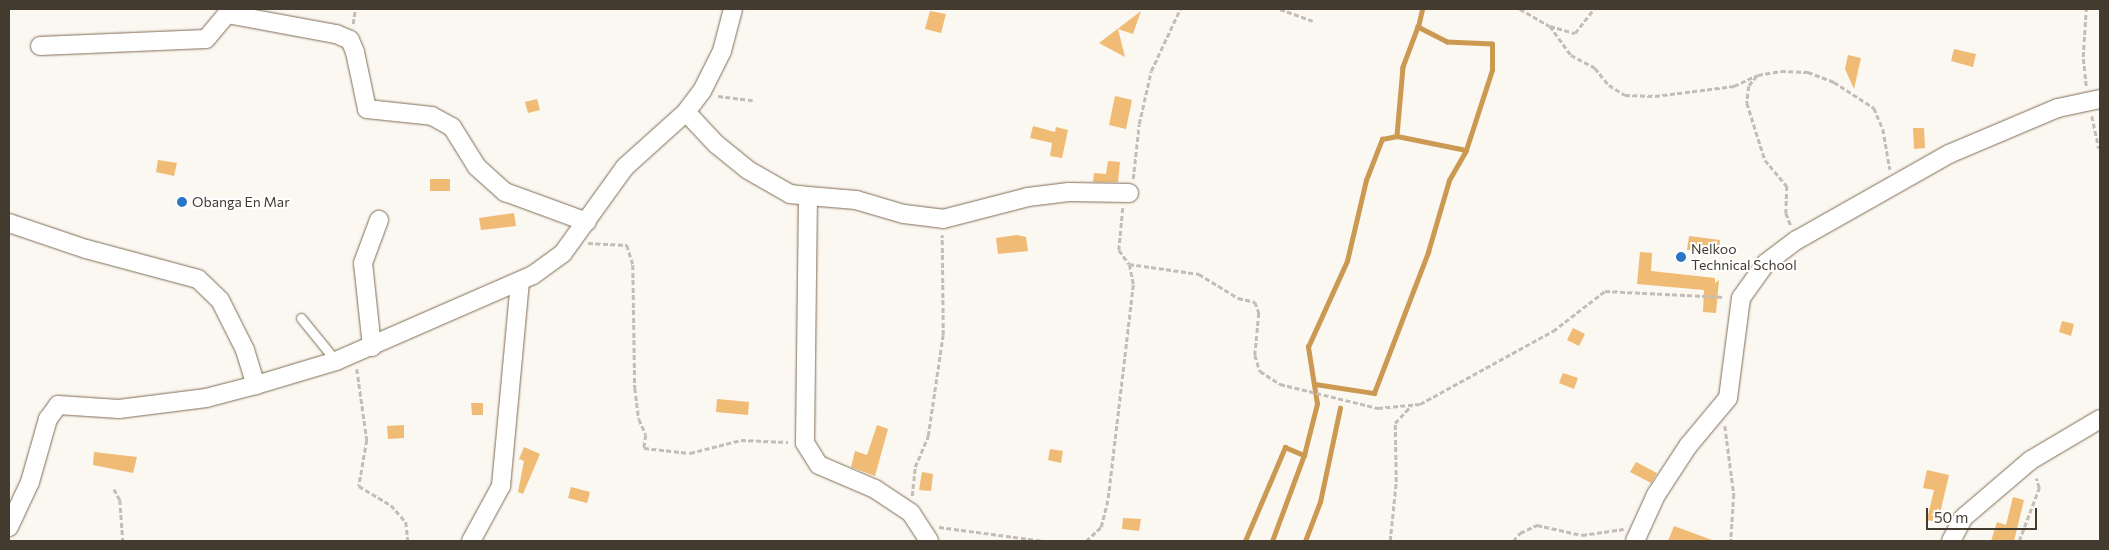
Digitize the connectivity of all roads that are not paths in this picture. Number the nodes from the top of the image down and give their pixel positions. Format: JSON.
{"nodes":[{"id":1,"x":732,"y":9,"type":"edge"},
{"id":2,"x":40,"y":46,"type":"dead end"},
{"id":3,"x":2094,"y":101,"type":"edge"},
{"id":4,"x":686,"y":112,"type":"junction"},
{"id":5,"x":1129,"y":193,"type":"road end"},
{"id":6,"x":808,"y":196,"type":"junction"},
{"id":7,"x":379,"y":220,"type":"dead end"},
{"id":8,"x":587,"y":222,"type":"junction"},
{"id":9,"x":9,"y":223,"type":"edge"},
{"id":10,"x":520,"y":282,"type":"junction"},
{"id":11,"x":301,"y":318,"type":"dead end"},
{"id":12,"x":364,"y":350,"type":"junction"},
{"id":13,"x":336,"y":361,"type":"junction"},
{"id":14,"x":256,"y":385,"type":"junction"},
{"id":15,"x":2100,"y":419,"type":"edge"},
{"id":16,"x":9,"y":527,"type":"edge"},
{"id":17,"x":1637,"y":534,"type":"edge"},
{"id":18,"x":471,"y":541,"type":"edge"},
{"id":19,"x":930,"y":541,"type":"edge"},
{"id":20,"x":1951,"y":541,"type":"edge"}],
"edges":[{"from":1,"to":4,"type":"street"},
{"from":2,"to":8,"type":"street"},
{"from":3,"to":17,"type":"street"},
{"from":4,"to":6,"type":"street"},
{"from":4,"to":8,"type":"street"},
{"from":5,"to":6,"type":"street"},
{"from":6,"to":19,"type":"street"},
{"from":7,"to":12,"type":"street"},
{"from":8,"to":10,"type":"street"},
{"from":9,"to":14,"type":"street"},
{"from":10,"to":12,"type":"street"},
{"from":10,"to":18,"type":"street"},
{"from":11,"to":13,"type":"lane"},
{"from":12,"to":13,"type":"street"},
{"from":13,"to":14,"type":"street"},
{"from":14,"to":16,"type":"street"},
{"from":15,"to":20,"type":"street"}]}
